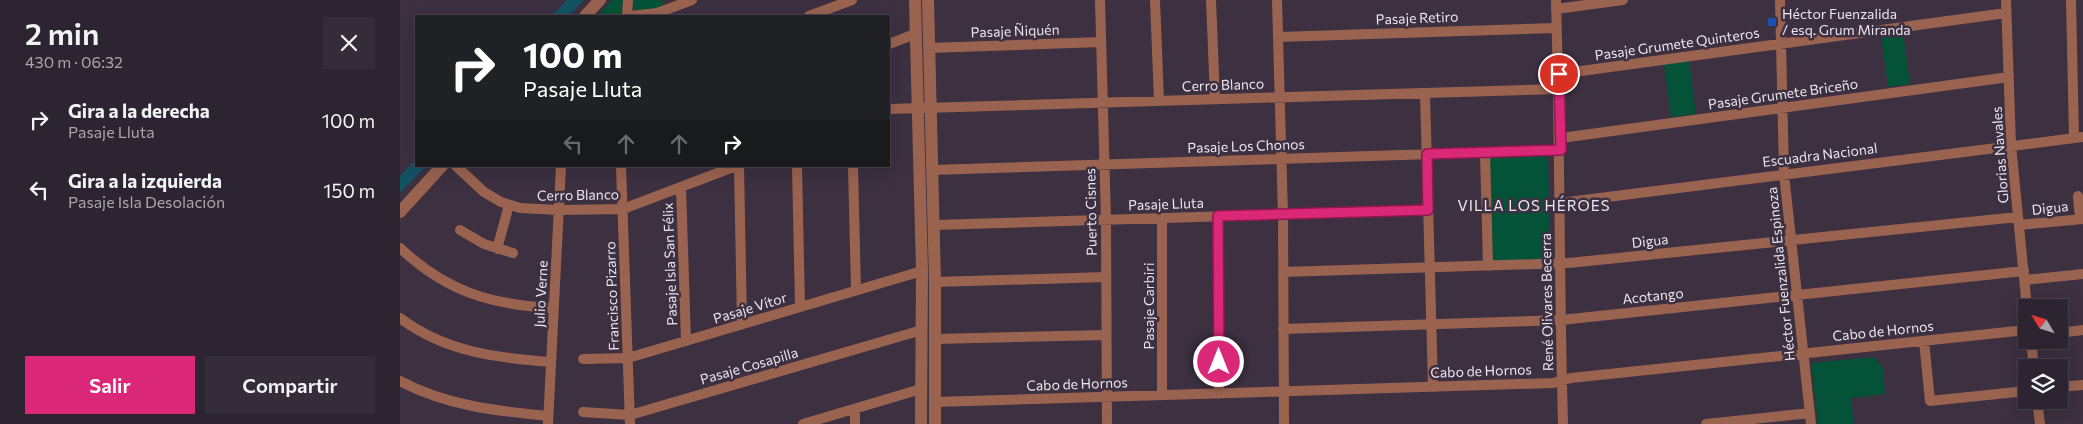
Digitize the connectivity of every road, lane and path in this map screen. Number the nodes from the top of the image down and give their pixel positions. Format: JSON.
{"nodes":[{"id":1,"x":600,"y":0,"type":"edge"},
{"id":2,"x":628,"y":0,"type":"edge"},
{"id":3,"x":692,"y":0,"type":"edge"},
{"id":4,"x":852,"y":0,"type":"edge"},
{"id":5,"x":915,"y":0,"type":"edge"},
{"id":6,"x":928,"y":0,"type":"edge"},
{"id":7,"x":1100,"y":0,"type":"edge"},
{"id":8,"x":1155,"y":0,"type":"edge"},
{"id":9,"x":1212,"y":0,"type":"edge"},
{"id":10,"x":1277,"y":0,"type":"edge"},
{"id":11,"x":1622,"y":0,"type":"edge"},
{"id":12,"x":1780,"y":0,"type":"edge"},
{"id":13,"x":2006,"y":0,"type":"edge"},
{"id":14,"x":2071,"y":0,"type":"edge"},
{"id":15,"x":1556,"y":4,"type":"edge"},
{"id":16,"x":2006,"y":13,"type":"junction"},
{"id":17,"x":586,"y":15,"type":"edge"},
{"id":18,"x":627,"y":15,"type":"edge"},
{"id":19,"x":644,"y":15,"type":"edge"},
{"id":20,"x":812,"y":15,"type":"edge"},
{"id":21,"x":1557,"y":28,"type":"junction"},
{"id":22,"x":916,"y":34,"type":"junction"},
{"id":23,"x":1278,"y":36,"type":"junction"},
{"id":24,"x":1101,"y":42,"type":"junction"},
{"id":25,"x":890,"y":44,"type":"edge"},
{"id":26,"x":1781,"y":44,"type":"junction"},
{"id":27,"x":929,"y":48,"type":"junction"},
{"id":28,"x":1559,"y":74,"type":"junction"},
{"id":29,"x":2009,"y":77,"type":"junction"},
{"id":30,"x":1559,"y":89,"type":"junction"},
{"id":31,"x":1426,"y":93,"type":"junction"},
{"id":32,"x":1280,"y":97,"type":"junction"},
{"id":33,"x":1215,"y":100,"type":"junction"},
{"id":34,"x":1158,"y":101,"type":"junction"},
{"id":35,"x":1103,"y":103,"type":"junction"},
{"id":36,"x":917,"y":107,"type":"junction"},
{"id":37,"x":931,"y":108,"type":"junction"},
{"id":38,"x":1782,"y":108,"type":"junction"},
{"id":39,"x":890,"y":109,"type":"edge"},
{"id":40,"x":2079,"y":137,"type":"edge"},
{"id":41,"x":1561,"y":138,"type":"junction"},
{"id":42,"x":2011,"y":145,"type":"junction"},
{"id":43,"x":1561,"y":150,"type":"junction"},
{"id":44,"x":1485,"y":152,"type":"junction"},
{"id":45,"x":1427,"y":154,"type":"junction"},
{"id":46,"x":1282,"y":159,"type":"junction"},
{"id":47,"x":1104,"y":164,"type":"junction"},
{"id":48,"x":441,"y":167,"type":"edge"},
{"id":49,"x":457,"y":167,"type":"edge"},
{"id":50,"x":561,"y":167,"type":"edge"},
{"id":51,"x":621,"y":167,"type":"edge"},
{"id":52,"x":735,"y":167,"type":"edge"},
{"id":53,"x":738,"y":167,"type":"edge"},
{"id":54,"x":797,"y":167,"type":"edge"},
{"id":55,"x":853,"y":167,"type":"edge"},
{"id":56,"x":932,"y":170,"type":"junction"},
{"id":57,"x":1784,"y":174,"type":"junction"},
{"id":58,"x":681,"y":187,"type":"junction"},
{"id":59,"x":2078,"y":196,"type":"dead end"},
{"id":60,"x":1560,"y":203,"type":"junction"},
{"id":61,"x":510,"y":205,"type":"junction"},
{"id":62,"x":623,"y":209,"type":"junction"},
{"id":63,"x":559,"y":210,"type":"junction"},
{"id":64,"x":1428,"y":210,"type":"junction"},
{"id":65,"x":400,"y":212,"type":"edge"},
{"id":66,"x":1283,"y":215,"type":"junction"},
{"id":67,"x":1218,"y":216,"type":"junction"},
{"id":68,"x":1162,"y":218,"type":"junction"},
{"id":69,"x":2082,"y":219,"type":"edge"},
{"id":70,"x":1106,"y":220,"type":"junction"},
{"id":71,"x":2019,"y":221,"type":"junction"},
{"id":72,"x":934,"y":225,"type":"junction"},
{"id":73,"x":460,"y":230,"type":"dead end"},
{"id":74,"x":1790,"y":240,"type":"junction"},
{"id":75,"x":400,"y":248,"type":"edge"},
{"id":76,"x":497,"y":249,"type":"junction"},
{"id":77,"x":514,"y":253,"type":"dead end"},
{"id":78,"x":1559,"y":264,"type":"junction"},
{"id":79,"x":1488,"y":266,"type":"junction"},
{"id":80,"x":1430,"y":267,"type":"junction"},
{"id":81,"x":922,"y":271,"type":"junction"},
{"id":82,"x":1283,"y":272,"type":"junction"},
{"id":83,"x":2083,"y":274,"type":"edge"},
{"id":84,"x":2024,"y":275,"type":"junction"},
{"id":85,"x":1106,"y":277,"type":"junction"},
{"id":86,"x":936,"y":282,"type":"junction"},
{"id":87,"x":856,"y":290,"type":"junction"},
{"id":88,"x":1797,"y":295,"type":"junction"},
{"id":89,"x":2027,"y":299,"type":"edge"},
{"id":90,"x":800,"y":307,"type":"junction"},
{"id":91,"x":554,"y":308,"type":"junction"},
{"id":92,"x":400,"y":318,"type":"edge"},
{"id":93,"x":1561,"y":320,"type":"junction"},
{"id":94,"x":742,"y":324,"type":"junction"},
{"id":95,"x":1431,"y":324,"type":"junction"},
{"id":96,"x":1283,"y":329,"type":"junction"},
{"id":97,"x":922,"y":330,"type":"junction"},
{"id":98,"x":2083,"y":330,"type":"edge"},
{"id":99,"x":2018,"y":331,"type":"edge"},
{"id":100,"x":2068,"y":332,"type":"edge"},
{"id":101,"x":1106,"y":335,"type":"junction"},
{"id":102,"x":935,"y":339,"type":"junction"},
{"id":103,"x":686,"y":341,"type":"junction"},
{"id":104,"x":1924,"y":341,"type":"junction"},
{"id":105,"x":1804,"y":354,"type":"junction"},
{"id":106,"x":628,"y":358,"type":"junction"},
{"id":107,"x":583,"y":359,"type":"dead end"},
{"id":108,"x":551,"y":362,"type":"junction"},
{"id":109,"x":1562,"y":380,"type":"junction"},
{"id":110,"x":400,"y":382,"type":"edge"},
{"id":111,"x":2083,"y":385,"type":"edge"},
{"id":112,"x":2068,"y":386,"type":"edge"},
{"id":113,"x":1433,"y":387,"type":"junction"},
{"id":114,"x":920,"y":389,"type":"junction"},
{"id":115,"x":1283,"y":391,"type":"junction"},
{"id":116,"x":2018,"y":392,"type":"edge"},
{"id":117,"x":1219,"y":394,"type":"junction"},
{"id":118,"x":1162,"y":395,"type":"junction"},
{"id":119,"x":1106,"y":397,"type":"junction"},
{"id":120,"x":935,"y":402,"type":"junction"},
{"id":121,"x":855,"y":408,"type":"junction"},
{"id":122,"x":2038,"y":409,"type":"edge"},
{"id":123,"x":583,"y":412,"type":"dead end"},
{"id":124,"x":1810,"y":413,"type":"junction"},
{"id":125,"x":630,"y":419,"type":"edge"},
{"id":126,"x":548,"y":420,"type":"edge"},
{"id":127,"x":802,"y":424,"type":"edge"},
{"id":128,"x":856,"y":424,"type":"edge"},
{"id":129,"x":921,"y":424,"type":"edge"},
{"id":130,"x":935,"y":424,"type":"edge"},
{"id":131,"x":1107,"y":424,"type":"edge"},
{"id":132,"x":1284,"y":424,"type":"edge"},
{"id":133,"x":1563,"y":424,"type":"edge"},
{"id":134,"x":1706,"y":424,"type":"edge"},
{"id":135,"x":1811,"y":424,"type":"edge"},
{"id":136,"x":2040,"y":424,"type":"edge"}],
"edges":[{"from":1,"to":17,"type":"street"},
{"from":2,"to":18,"type":"street"},
{"from":3,"to":19,"type":"street"},
{"from":4,"to":20,"type":"street"},
{"from":5,"to":22,"type":"street"},
{"from":6,"to":27,"type":"street"},
{"from":7,"to":24,"type":"street","name":"Puerto Cisnes"},
{"from":8,"to":34,"type":"street"},
{"from":9,"to":33,"type":"street"},
{"from":10,"to":23,"type":"street"},
{"from":11,"to":15,"type":"street"},
{"from":12,"to":26,"type":"street","name":"Héctor Fuenzalida Espinoza"},
{"from":13,"to":16,"type":"street","name":"Glorias Navales"},
{"from":14,"to":40,"type":"street"},
{"from":15,"to":21,"type":"street","name":"René Olivares Becerra"},
{"from":16,"to":26,"type":"street","name":"Pasaje Grumete Quinteros"},
{"from":16,"to":29,"type":"street","name":"Glorias Navales"},
{"from":21,"to":23,"type":"street","name":"Pasaje Retiro"},
{"from":21,"to":28,"type":"street","name":"René Olivares Becerra"},
{"from":22,"to":25,"type":"street"},
{"from":22,"to":36,"type":"street"},
{"from":23,"to":32,"type":"street"},
{"from":24,"to":27,"type":"street","name":"Pasaje Ñiquén"},
{"from":24,"to":35,"type":"street","name":"Puerto Cisnes"},
{"from":26,"to":28,"type":"street","name":"Pasaje Grumete Quinteros"},
{"from":26,"to":38,"type":"street","name":"Héctor Fuenzalida Espinoza"},
{"from":27,"to":37,"type":"street"},
{"from":28,"to":30,"type":"street","name":"René Olivares Becerra"},
{"from":29,"to":38,"type":"street","name":"Pasaje Grumete Briceño"},
{"from":29,"to":42,"type":"street","name":"Glorias Navales"},
{"from":30,"to":31,"type":"street","name":"Cerro Blanco"},
{"from":30,"to":41,"type":"street","name":"René Olivares Becerra"},
{"from":31,"to":32,"type":"street","name":"Cerro Blanco"},
{"from":31,"to":45,"type":"street"},
{"from":32,"to":33,"type":"street","name":"Cerro Blanco"},
{"from":32,"to":46,"type":"street"},
{"from":33,"to":34,"type":"street","name":"Cerro Blanco"},
{"from":34,"to":35,"type":"street","name":"Cerro Blanco"},
{"from":35,"to":37,"type":"street","name":"Cerro Blanco"},
{"from":35,"to":47,"type":"street","name":"Puerto Cisnes"},
{"from":36,"to":37,"type":"street","name":"Cerro Blanco"},
{"from":36,"to":39,"type":"street","name":"Cerro Blanco"},
{"from":36,"to":81,"type":"street"},
{"from":37,"to":56,"type":"street"},
{"from":38,"to":41,"type":"street","name":"Pasaje Grumete Briceño"},
{"from":38,"to":57,"type":"street","name":"Héctor Fuenzalida Espinoza"},
{"from":40,"to":42,"type":"street","name":"Escuadra Nacional"},
{"from":41,"to":43,"type":"street","name":"René Olivares Becerra"},
{"from":42,"to":57,"type":"street","name":"Escuadra Nacional"},
{"from":42,"to":71,"type":"street","name":"Glorias Navales"},
{"from":43,"to":44,"type":"street","name":"Pasaje Los Chonos"},
{"from":43,"to":60,"type":"street","name":"René Olivares Becerra"},
{"from":44,"to":45,"type":"street","name":"Pasaje Los Chonos"},
{"from":44,"to":79,"type":"street"},
{"from":45,"to":46,"type":"street","name":"Pasaje Los Chonos"},
{"from":45,"to":64,"type":"street"},
{"from":46,"to":47,"type":"street","name":"Pasaje Los Chonos"},
{"from":46,"to":66,"type":"street"},
{"from":47,"to":56,"type":"street","name":"Pasaje Los Chonos"},
{"from":47,"to":70,"type":"street","name":"Puerto Cisnes"},
{"from":48,"to":65,"type":"street"},
{"from":49,"to":61,"type":"street","name":"Cerro Blanco"},
{"from":50,"to":63,"type":"street","name":"Julio Verne"},
{"from":51,"to":62,"type":"street","name":"Francisco Pizarro"},
{"from":52,"to":58,"type":"street","name":"Cerro Blanco"},
{"from":53,"to":94,"type":"street"},
{"from":54,"to":90,"type":"street"},
{"from":55,"to":87,"type":"street"},
{"from":56,"to":72,"type":"street"},
{"from":57,"to":60,"type":"street","name":"Escuadra Nacional"},
{"from":57,"to":74,"type":"street","name":"Héctor Fuenzalida Espinoza"},
{"from":58,"to":62,"type":"street","name":"Cerro Blanco"},
{"from":58,"to":103,"type":"street","name":"Pasaje Isla San Félix"},
{"from":59,"to":69,"type":"street"},
{"from":60,"to":78,"type":"street","name":"René Olivares Becerra"},
{"from":61,"to":63,"type":"street","name":"Cerro Blanco"},
{"from":61,"to":76,"type":"street"},
{"from":62,"to":63,"type":"street","name":"Cerro Blanco"},
{"from":62,"to":106,"type":"street","name":"Francisco Pizarro"},
{"from":63,"to":91,"type":"street","name":"Julio Verne"},
{"from":64,"to":66,"type":"street","name":"Pasaje Lluta"},
{"from":64,"to":80,"type":"street"},
{"from":66,"to":67,"type":"street","name":"Pasaje Lluta"},
{"from":66,"to":82,"type":"street"},
{"from":67,"to":68,"type":"street","name":"Pasaje Lluta"},
{"from":67,"to":117,"type":"street"},
{"from":68,"to":70,"type":"street","name":"Pasaje Lluta"},
{"from":68,"to":118,"type":"street","name":"Pasaje Carbiri"},
{"from":69,"to":71,"type":"street","name":"Digua"},
{"from":70,"to":72,"type":"street","name":"Pasaje Lluta"},
{"from":70,"to":85,"type":"street","name":"Puerto Cisnes"},
{"from":71,"to":74,"type":"street","name":"Digua"},
{"from":71,"to":84,"type":"street","name":"Glorias Navales"},
{"from":72,"to":86,"type":"street"},
{"from":73,"to":76,"type":"street"},
{"from":74,"to":78,"type":"street","name":"Digua"},
{"from":74,"to":88,"type":"street","name":"Héctor Fuenzalida Espinoza"},
{"from":75,"to":91,"type":"street"},
{"from":76,"to":77,"type":"street"},
{"from":78,"to":79,"type":"street","name":"Digua"},
{"from":78,"to":93,"type":"street","name":"René Olivares Becerra"},
{"from":79,"to":80,"type":"street","name":"Digua"},
{"from":80,"to":82,"type":"street","name":"Digua"},
{"from":80,"to":95,"type":"street"},
{"from":81,"to":87,"type":"street","name":"Pasaje Vítor"},
{"from":81,"to":97,"type":"street"},
{"from":82,"to":96,"type":"street"},
{"from":83,"to":84,"type":"street","name":"Acotango"},
{"from":84,"to":88,"type":"street","name":"Acotango"},
{"from":84,"to":89,"type":"street","name":"Glorias Navales"},
{"from":85,"to":86,"type":"street"},
{"from":85,"to":101,"type":"street","name":"Puerto Cisnes"},
{"from":86,"to":102,"type":"street"},
{"from":87,"to":90,"type":"street","name":"Pasaje Vítor"},
{"from":88,"to":93,"type":"street","name":"Acotango"},
{"from":88,"to":105,"type":"street","name":"Héctor Fuenzalida Espinoza"},
{"from":90,"to":94,"type":"street","name":"Pasaje Vítor"},
{"from":91,"to":108,"type":"street","name":"Julio Verne"},
{"from":92,"to":108,"type":"street"},
{"from":93,"to":95,"type":"street","name":"Acotango"},
{"from":93,"to":109,"type":"street","name":"René Olivares Becerra"},
{"from":94,"to":103,"type":"street","name":"Pasaje Vítor"},
{"from":95,"to":96,"type":"street","name":"Acotango"},
{"from":95,"to":113,"type":"street"},
{"from":96,"to":115,"type":"street"},
{"from":97,"to":114,"type":"street"},
{"from":97,"to":125,"type":"street","name":"Pasaje Cosapilla"},
{"from":98,"to":100,"type":"street"},
{"from":99,"to":104,"type":"street","name":"Cabo de Hornos"},
{"from":101,"to":102,"type":"street"},
{"from":101,"to":119,"type":"street","name":"Puerto Cisnes"},
{"from":102,"to":120,"type":"street"},
{"from":103,"to":106,"type":"street","name":"Pasaje Vítor"},
{"from":104,"to":105,"type":"street","name":"Cabo de Hornos"},
{"from":104,"to":116,"type":"street"},
{"from":105,"to":109,"type":"street","name":"Cabo de Hornos"},
{"from":105,"to":124,"type":"street","name":"Héctor Fuenzalida Espinoza"},
{"from":106,"to":107,"type":"street","name":"Pasaje Vítor"},
{"from":106,"to":125,"type":"street","name":"Francisco Pizarro"},
{"from":108,"to":126,"type":"street","name":"Julio Verne"},
{"from":109,"to":113,"type":"street","name":"Cabo de Hornos"},
{"from":109,"to":133,"type":"street","name":"René Olivares Becerra"},
{"from":110,"to":126,"type":"street"},
{"from":111,"to":112,"type":"street"},
{"from":113,"to":115,"type":"street","name":"Cabo de Hornos"},
{"from":114,"to":121,"type":"street"},
{"from":114,"to":129,"type":"street"},
{"from":115,"to":117,"type":"street","name":"Cabo de Hornos"},
{"from":115,"to":132,"type":"street"},
{"from":117,"to":118,"type":"street","name":"Cabo de Hornos"},
{"from":118,"to":119,"type":"street","name":"Cabo de Hornos"},
{"from":119,"to":120,"type":"street","name":"Cabo de Hornos"},
{"from":119,"to":131,"type":"street","name":"Puerto Cisnes"},
{"from":120,"to":130,"type":"street"},
{"from":121,"to":127,"type":"street"},
{"from":121,"to":128,"type":"street"},
{"from":122,"to":136,"type":"street"},
{"from":123,"to":125,"type":"street","name":"Pasaje Cosapilla"},
{"from":124,"to":134,"type":"street"},
{"from":124,"to":135,"type":"street","name":"Héctor Fuenzalida Espinoza"}]}
